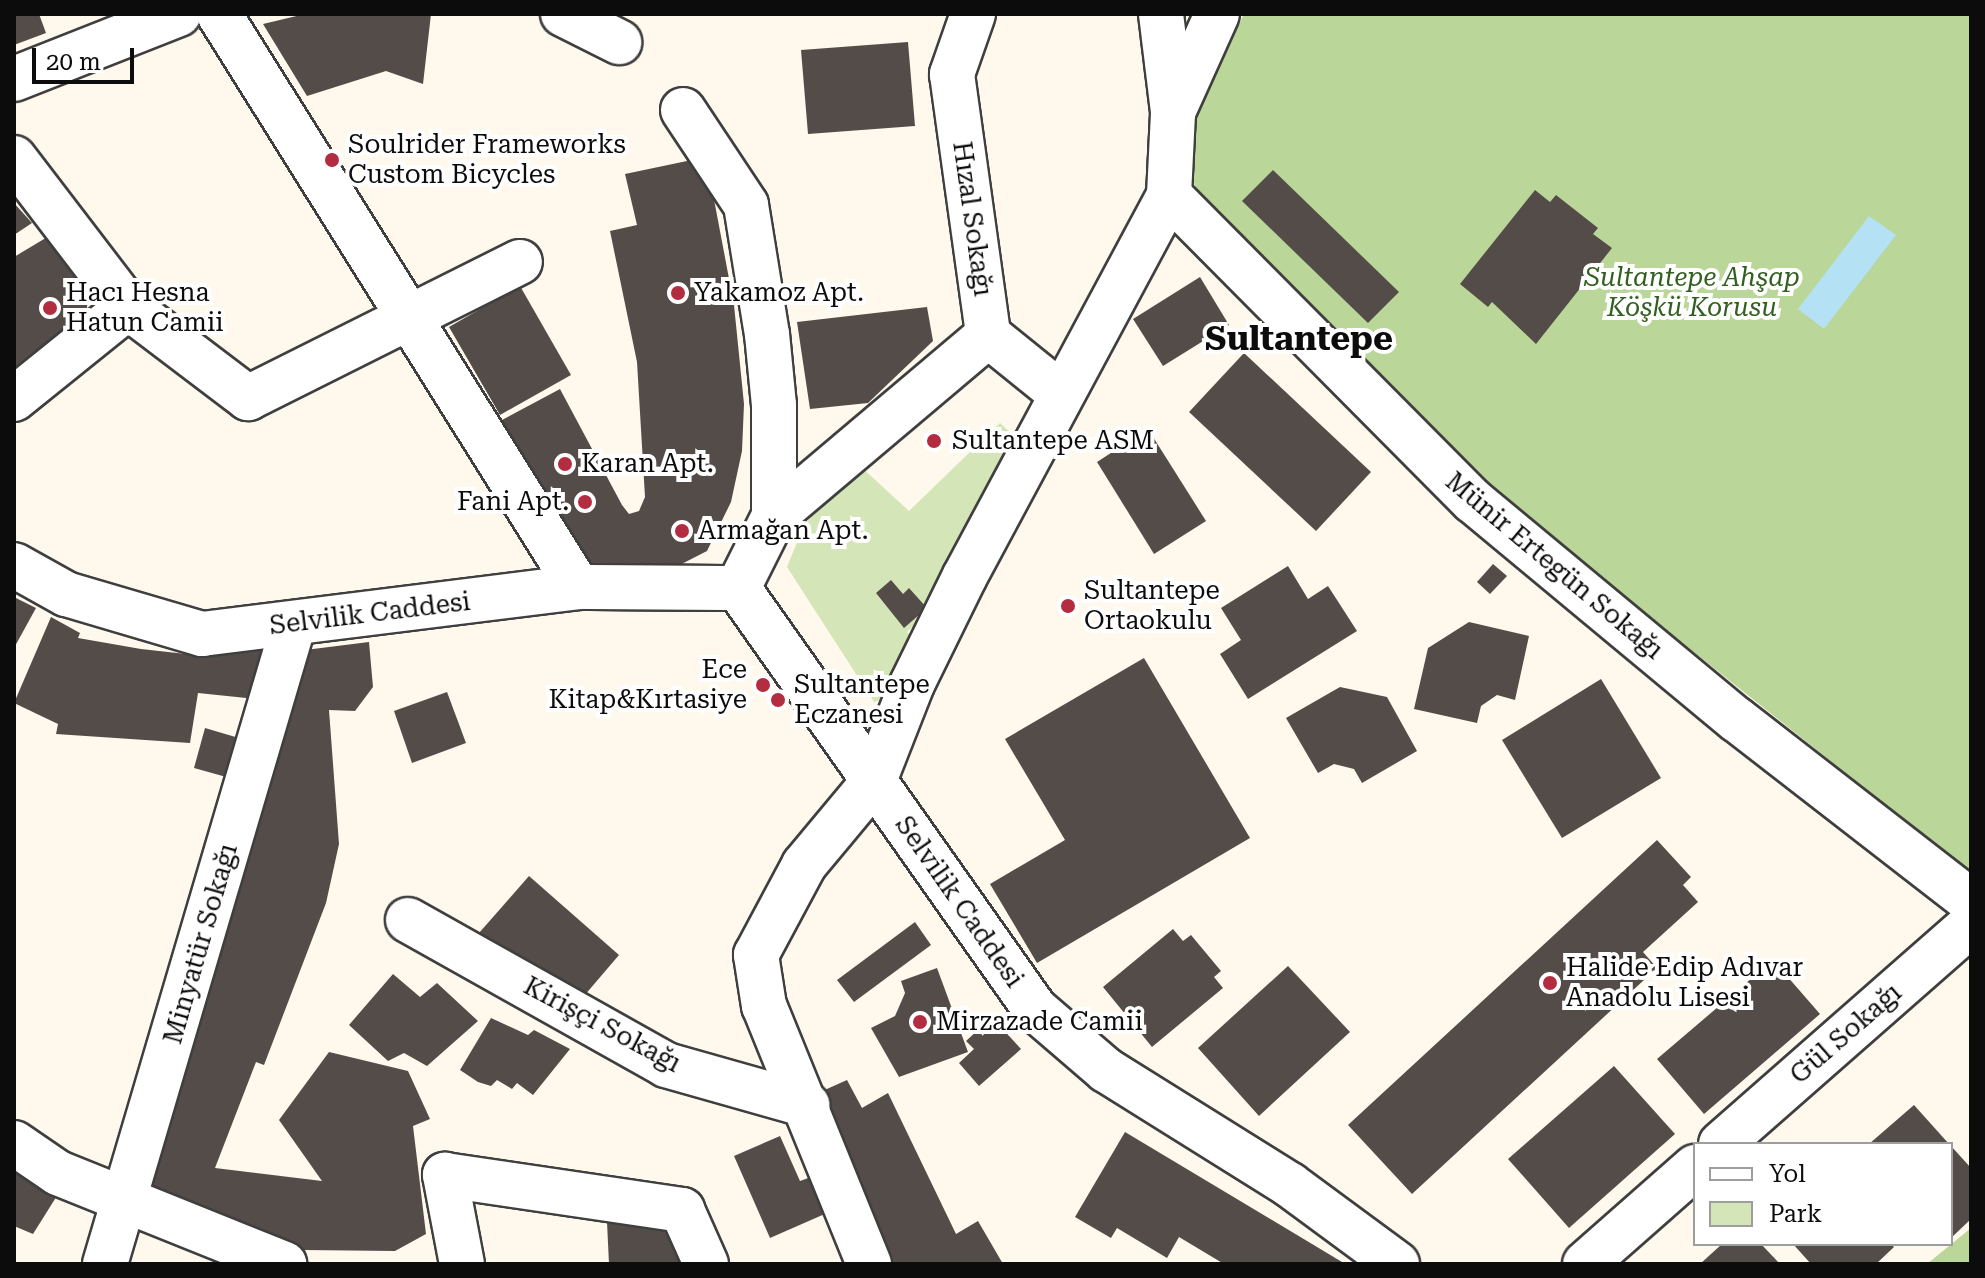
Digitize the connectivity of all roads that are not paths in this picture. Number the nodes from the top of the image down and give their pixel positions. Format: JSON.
{"nodes":[{"id":1,"x":179,"y":14,"type":"edge"},
{"id":2,"x":219,"y":14,"type":"edge"},
{"id":3,"x":563,"y":14,"type":"edge"},
{"id":4,"x":973,"y":14,"type":"edge"},
{"id":5,"x":1161,"y":14,"type":"edge"},
{"id":6,"x":1217,"y":14,"type":"edge"},
{"id":7,"x":89,"y":29,"type":"edge"},
{"id":8,"x":619,"y":42,"type":"dead end"},
{"id":9,"x":14,"y":79,"type":"edge"},
{"id":10,"x":683,"y":110,"type":"dead end"},
{"id":11,"x":1173,"y":112,"type":"junction"},
{"id":12,"x":14,"y":158,"type":"edge"},
{"id":13,"x":1169,"y":195,"type":"junction"},
{"id":14,"x":520,"y":262,"type":"dead end"},
{"id":15,"x":128,"y":307,"type":"junction"},
{"id":16,"x":408,"y":316,"type":"junction"},
{"id":17,"x":988,"y":335,"type":"junction"},
{"id":18,"x":1061,"y":394,"type":"junction"},
{"id":19,"x":14,"y":399,"type":"edge"},
{"id":20,"x":774,"y":516,"type":"junction"},
{"id":21,"x":14,"y":565,"type":"edge"},
{"id":22,"x":578,"y":587,"type":"junction"},
{"id":23,"x":738,"y":588,"type":"junction"},
{"id":24,"x":294,"y":623,"type":"junction"},
{"id":25,"x":874,"y":781,"type":"junction"},
{"id":26,"x":1971,"y":901,"type":"edge"},
{"id":27,"x":408,"y":920,"type":"dead end"},
{"id":28,"x":1971,"y":924,"type":"edge"},
{"id":29,"x":807,"y":1105,"type":"junction"},
{"id":30,"x":1723,"y":1142,"type":"edge"},
{"id":31,"x":14,"y":1143,"type":"edge"},
{"id":32,"x":1693,"y":1169,"type":"edge"},
{"id":33,"x":127,"y":1199,"type":"junction"},
{"id":34,"x":1375,"y":1257,"type":"edge"},
{"id":35,"x":105,"y":1264,"type":"edge"},
{"id":36,"x":284,"y":1264,"type":"edge"},
{"id":37,"x":462,"y":1264,"type":"edge"},
{"id":38,"x":706,"y":1264,"type":"edge"},
{"id":39,"x":869,"y":1264,"type":"edge"},
{"id":40,"x":1585,"y":1264,"type":"edge"}],
"edges":[{"from":1,"to":7,"type":"street"},
{"from":2,"to":16,"type":"street"},
{"from":3,"to":8,"type":"street"},
{"from":4,"to":17,"type":"street","name":"Hızal Sokağı"},
{"from":5,"to":11,"type":"street"},
{"from":6,"to":11,"type":"street"},
{"from":7,"to":9,"type":"street"},
{"from":10,"to":20,"type":"street"},
{"from":11,"to":13,"type":"street"},
{"from":12,"to":15,"type":"street"},
{"from":13,"to":18,"type":"street"},
{"from":13,"to":26,"type":"street","name":"Münir Ertegün Sokağı"},
{"from":14,"to":16,"type":"street"},
{"from":15,"to":16,"type":"street"},
{"from":15,"to":19,"type":"street"},
{"from":16,"to":22,"type":"street"},
{"from":17,"to":18,"type":"street","name":"Hızal Sokağı"},
{"from":17,"to":20,"type":"street"},
{"from":18,"to":25,"type":"street"},
{"from":20,"to":23,"type":"street"},
{"from":21,"to":24,"type":"street","name":"Selvilik Caddesi"},
{"from":22,"to":23,"type":"street","name":"Selvilik Caddesi"},
{"from":22,"to":24,"type":"street","name":"Selvilik Caddesi"},
{"from":23,"to":25,"type":"street","name":"Selvilik Caddesi"},
{"from":24,"to":33,"type":"street","name":"Minyatür Sokağı"},
{"from":25,"to":29,"type":"street"},
{"from":25,"to":34,"type":"street","name":"Selvilik Caddesi"},
{"from":27,"to":29,"type":"street","name":"Kirişçi Sokağı"},
{"from":28,"to":30,"type":"street","name":"Gül Sokağı"},
{"from":29,"to":39,"type":"street"},
{"from":31,"to":33,"type":"street"},
{"from":32,"to":40,"type":"street"},
{"from":33,"to":35,"type":"street","name":"Minyatür Sokağı"},
{"from":33,"to":36,"type":"street"},
{"from":37,"to":38,"type":"street"}]}
